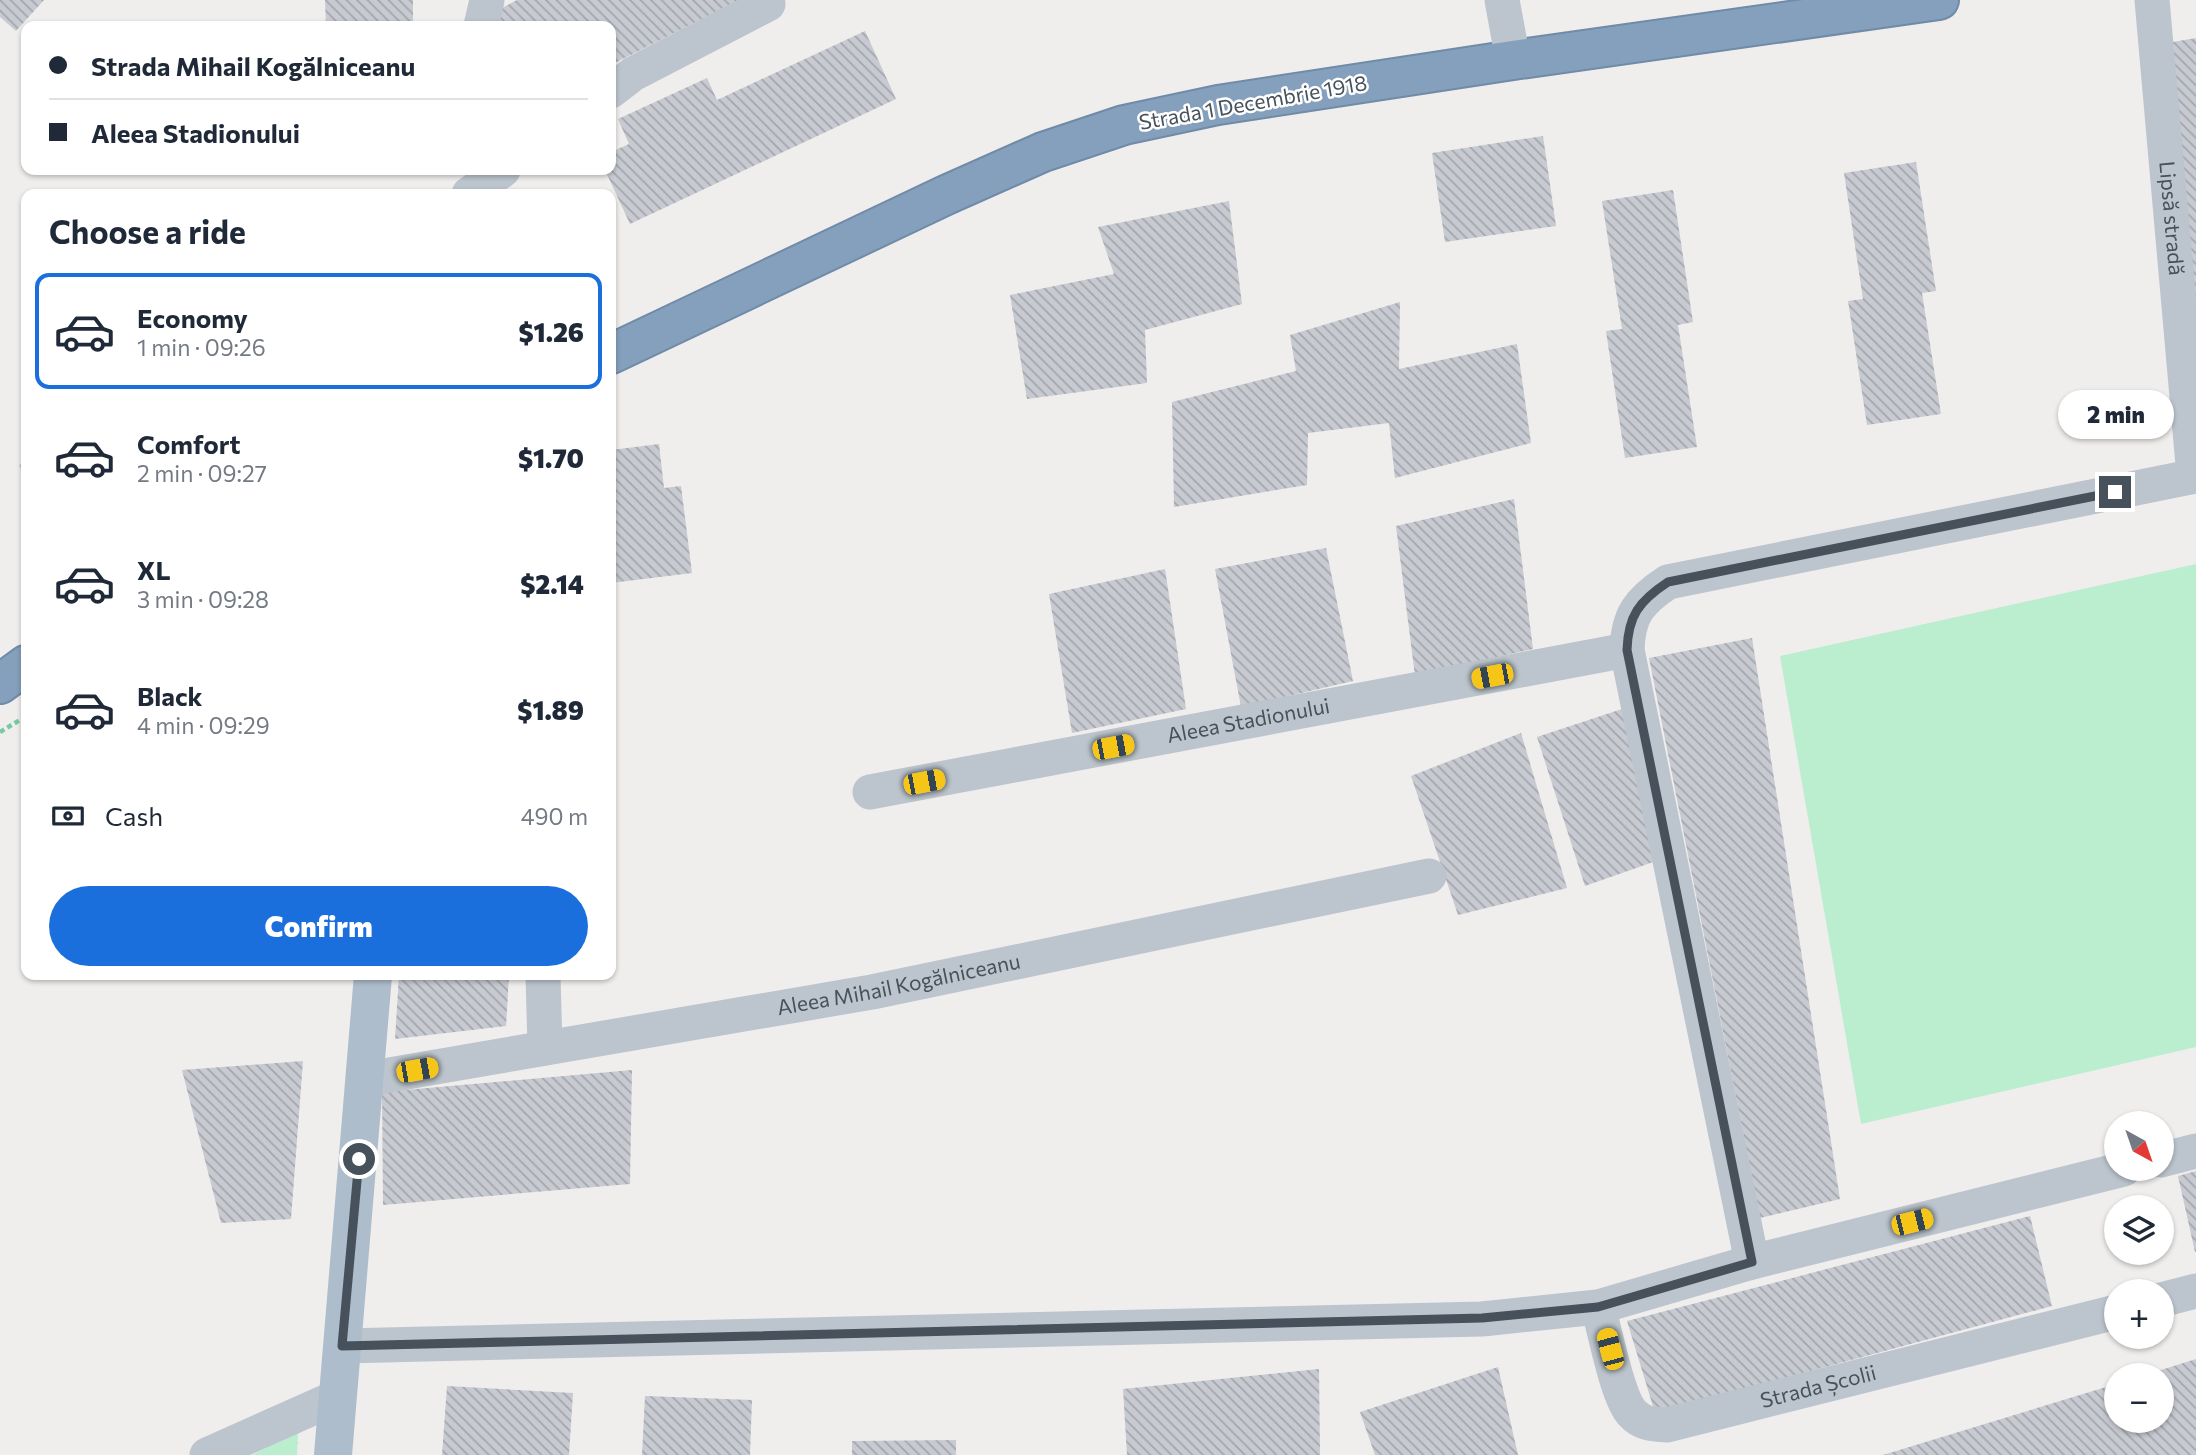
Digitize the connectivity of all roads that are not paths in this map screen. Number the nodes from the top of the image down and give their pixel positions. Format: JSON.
{"nodes":[{"id":1,"x":487,"y":0,"type":"edge"},
{"id":2,"x":1502,"y":0,"type":"edge"},
{"id":3,"x":1939,"y":0,"type":"edge"},
{"id":4,"x":2152,"y":0,"type":"edge"},
{"id":5,"x":768,"y":4,"type":"dead end"},
{"id":6,"x":482,"y":21,"type":"edge"},
{"id":7,"x":1513,"y":60,"type":"junction"},
{"id":8,"x":616,"y":87,"type":"edge"},
{"id":9,"x":496,"y":175,"type":"edge"},
{"id":10,"x":476,"y":189,"type":"edge"},
{"id":11,"x":616,"y":352,"type":"edge"},
{"id":12,"x":2195,"y":476,"type":"edge"},
{"id":13,"x":1627,"y":650,"type":"junction"},
{"id":14,"x":21,"y":669,"type":"edge"},
{"id":15,"x":0,"y":684,"type":"edge"},
{"id":16,"x":870,"y":792,"type":"dead end"},
{"id":17,"x":1429,"y":876,"type":"dead end"},
{"id":18,"x":373,"y":980,"type":"edge"},
{"id":19,"x":543,"y":980,"type":"edge"},
{"id":20,"x":545,"y":1048,"type":"junction"},
{"id":21,"x":366,"y":1079,"type":"junction"},
{"id":22,"x":2196,"y":1151,"type":"edge"},
{"id":23,"x":2174,"y":1157,"type":"edge"},
{"id":24,"x":2104,"y":1174,"type":"edge"},
{"id":25,"x":1752,"y":1262,"type":"junction"},
{"id":26,"x":2196,"y":1292,"type":"edge"},
{"id":27,"x":2174,"y":1297,"type":"edge"},
{"id":28,"x":1598,"y":1307,"type":"junction"},
{"id":29,"x":2104,"y":1315,"type":"edge"},
{"id":30,"x":342,"y":1346,"type":"junction"},
{"id":31,"x":337,"y":1397,"type":"junction"},
{"id":32,"x":207,"y":1455,"type":"edge"},
{"id":33,"x":333,"y":1455,"type":"edge"}],
"edges":[{"from":1,"to":6,"type":"street"},
{"from":2,"to":7,"type":"street"},
{"from":3,"to":7,"type":"highway","name":"Strada 1 Decembrie 1918"},
{"from":4,"to":12,"type":"street","name":"Lipsă stradă"},
{"from":5,"to":8,"type":"street"},
{"from":7,"to":11,"type":"highway","name":"Strada 1 Decembrie 1918"},
{"from":9,"to":10,"type":"street"},
{"from":12,"to":13,"type":"street"},
{"from":13,"to":16,"type":"street","name":"Aleea Stadionului"},
{"from":13,"to":25,"type":"street"},
{"from":14,"to":15,"type":"highway"},
{"from":17,"to":20,"type":"street","name":"Aleea Mihail Kogălniceanu"},
{"from":18,"to":21,"type":"main road"},
{"from":19,"to":20,"type":"street"},
{"from":20,"to":21,"type":"street","name":"Aleea Mihail Kogălniceanu"},
{"from":21,"to":30,"type":"main road"},
{"from":22,"to":23,"type":"street"},
{"from":24,"to":25,"type":"street"},
{"from":25,"to":28,"type":"street"},
{"from":26,"to":27,"type":"street"},
{"from":28,"to":29,"type":"street","name":"Strada Școlii"},
{"from":28,"to":30,"type":"street"},
{"from":30,"to":31,"type":"main road"},
{"from":31,"to":32,"type":"street"},
{"from":31,"to":33,"type":"main road"}]}
